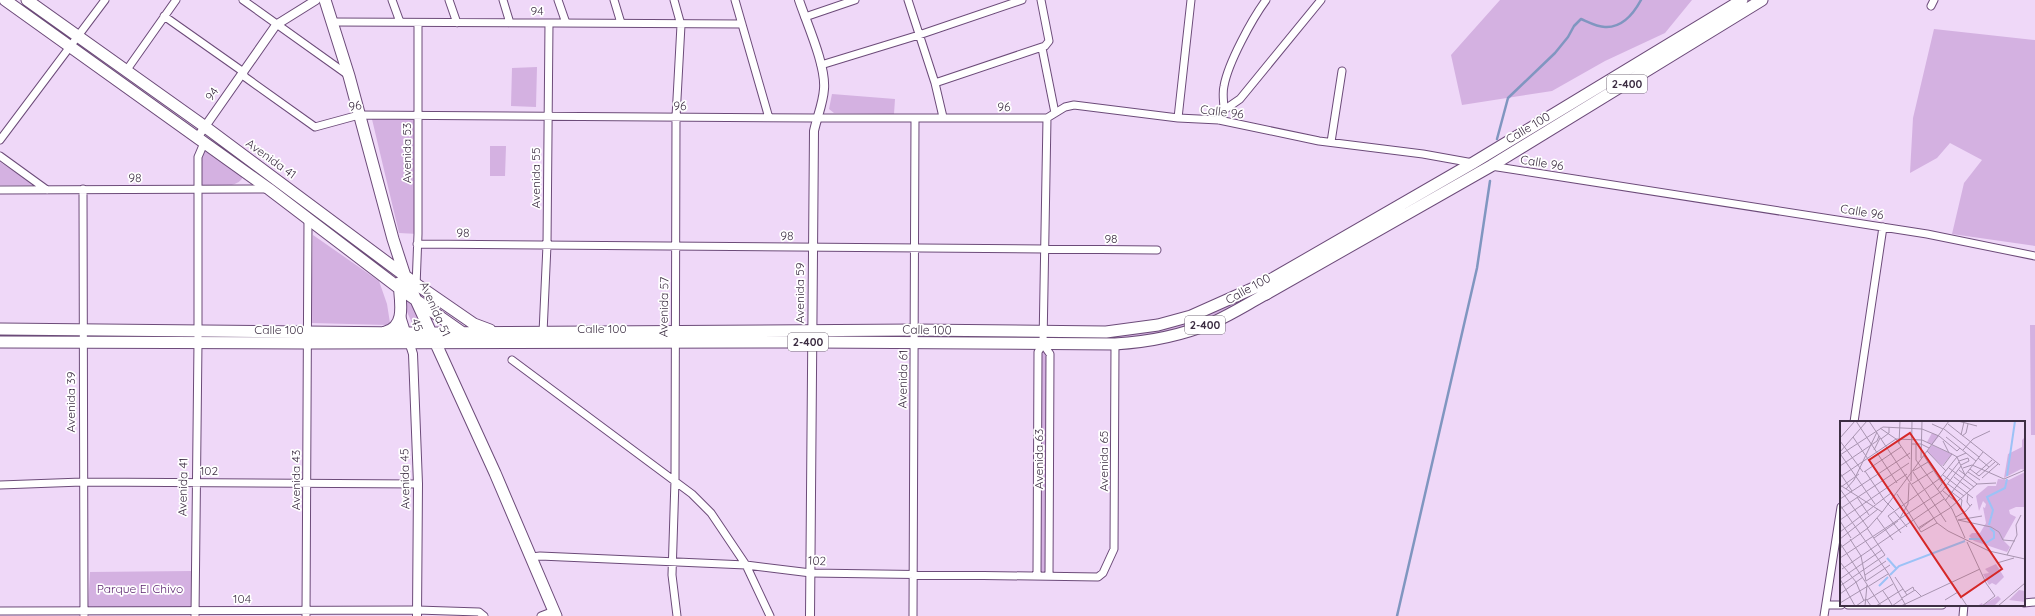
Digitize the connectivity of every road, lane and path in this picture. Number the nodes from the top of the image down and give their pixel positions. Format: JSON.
{"nodes":[{"id":1,"x":5,"y":0,"type":"edge"},
{"id":2,"x":27,"y":0,"type":"edge"},
{"id":3,"x":105,"y":0,"type":"edge"},
{"id":4,"x":176,"y":0,"type":"edge"},
{"id":5,"x":243,"y":0,"type":"edge"},
{"id":6,"x":316,"y":0,"type":"edge"},
{"id":7,"x":325,"y":0,"type":"edge"},
{"id":8,"x":392,"y":0,"type":"edge"},
{"id":9,"x":449,"y":0,"type":"edge"},
{"id":10,"x":503,"y":0,"type":"edge"},
{"id":11,"x":558,"y":0,"type":"edge"},
{"id":12,"x":614,"y":0,"type":"edge"},
{"id":13,"x":674,"y":0,"type":"edge"},
{"id":14,"x":735,"y":0,"type":"edge"},
{"id":15,"x":799,"y":0,"type":"edge"},
{"id":16,"x":855,"y":0,"type":"edge"},
{"id":17,"x":908,"y":0,"type":"edge"},
{"id":18,"x":1022,"y":0,"type":"edge"},
{"id":19,"x":1042,"y":0,"type":"edge"},
{"id":20,"x":1191,"y":0,"type":"edge"},
{"id":21,"x":1266,"y":0,"type":"edge"},
{"id":22,"x":1321,"y":0,"type":"edge"},
{"id":23,"x":1742,"y":0,"type":"edge"},
{"id":24,"x":1762,"y":0,"type":"edge"},
{"id":25,"x":164,"y":16,"type":"junction"},
{"id":26,"x":805,"y":17,"type":"junction"},
{"id":27,"x":332,"y":22,"type":"junction"},
{"id":28,"x":400,"y":22,"type":"junction"},
{"id":29,"x":418,"y":23,"type":"junction"},
{"id":30,"x":457,"y":23,"type":"junction"},
{"id":31,"x":510,"y":23,"type":"junction"},
{"id":32,"x":566,"y":23,"type":"junction"},
{"id":33,"x":621,"y":23,"type":"junction"},
{"id":34,"x":549,"y":24,"type":"junction"},
{"id":35,"x":742,"y":24,"type":"junction"},
{"id":36,"x":276,"y":25,"type":"junction"},
{"id":37,"x":681,"y":25,"type":"junction"},
{"id":38,"x":919,"y":35,"type":"junction"},
{"id":39,"x":78,"y":37,"type":"junction"},
{"id":40,"x":69,"y":47,"type":"junction"},
{"id":41,"x":1042,"y":48,"type":"junction"},
{"id":42,"x":341,"y":53,"type":"junction"},
{"id":43,"x":331,"y":63,"type":"junction"},
{"id":44,"x":821,"y":65,"type":"junction"},
{"id":45,"x":126,"y":71,"type":"junction"},
{"id":46,"x":242,"y":71,"type":"junction"},
{"id":47,"x":1342,"y":71,"type":"dead end"},
{"id":48,"x":349,"y":76,"type":"junction"},
{"id":49,"x":935,"y":83,"type":"junction"},
{"id":50,"x":1224,"y":110,"type":"junction"},
{"id":51,"x":1055,"y":113,"type":"junction"},
{"id":52,"x":359,"y":115,"type":"junction"},
{"id":53,"x":418,"y":116,"type":"junction"},
{"id":54,"x":546,"y":116,"type":"junction"},
{"id":55,"x":676,"y":117,"type":"junction"},
{"id":56,"x":943,"y":117,"type":"junction"},
{"id":57,"x":769,"y":118,"type":"junction"},
{"id":58,"x":817,"y":118,"type":"junction"},
{"id":59,"x":915,"y":118,"type":"junction"},
{"id":60,"x":1047,"y":118,"type":"junction"},
{"id":61,"x":1178,"y":118,"type":"junction"},
{"id":62,"x":1219,"y":120,"type":"junction"},
{"id":63,"x":204,"y":126,"type":"junction"},
{"id":64,"x":0,"y":140,"type":"edge"},
{"id":65,"x":201,"y":141,"type":"junction"},
{"id":66,"x":1331,"y":142,"type":"junction"},
{"id":67,"x":0,"y":156,"type":"edge"},
{"id":68,"x":1473,"y":163,"type":"junction"},
{"id":69,"x":1491,"y":166,"type":"junction"},
{"id":70,"x":83,"y":189,"type":"junction"},
{"id":71,"x":269,"y":189,"type":"junction"},
{"id":72,"x":0,"y":190,"type":"edge"},
{"id":73,"x":46,"y":190,"type":"junction"},
{"id":74,"x":198,"y":190,"type":"junction"},
{"id":75,"x":308,"y":219,"type":"junction"},
{"id":76,"x":1883,"y":227,"type":"junction"},
{"id":77,"x":393,"y":239,"type":"junction"},
{"id":78,"x":417,"y":244,"type":"junction"},
{"id":79,"x":547,"y":245,"type":"junction"},
{"id":80,"x":676,"y":246,"type":"junction"},
{"id":81,"x":368,"y":247,"type":"junction"},
{"id":82,"x":813,"y":248,"type":"junction"},
{"id":83,"x":915,"y":248,"type":"junction"},
{"id":84,"x":1044,"y":250,"type":"junction"},
{"id":85,"x":1157,"y":250,"type":"dead end"},
{"id":86,"x":2035,"y":256,"type":"edge"},
{"id":87,"x":376,"y":271,"type":"junction"},
{"id":88,"x":402,"y":273,"type":"junction"},
{"id":89,"x":416,"y":284,"type":"junction"},
{"id":90,"x":399,"y":288,"type":"junction"},
{"id":91,"x":417,"y":299,"type":"junction"},
{"id":92,"x":401,"y":313,"type":"junction"},
{"id":93,"x":0,"y":329,"type":"edge"},
{"id":94,"x":82,"y":330,"type":"junction"},
{"id":95,"x":915,"y":330,"type":"junction"},
{"id":96,"x":1042,"y":330,"type":"junction"},
{"id":97,"x":198,"y":331,"type":"junction"},
{"id":98,"x":381,"y":332,"type":"junction"},
{"id":99,"x":463,"y":333,"type":"junction"},
{"id":100,"x":502,"y":333,"type":"junction"},
{"id":101,"x":543,"y":333,"type":"junction"},
{"id":102,"x":812,"y":336,"type":"junction"},
{"id":103,"x":675,"y":337,"type":"junction"},
{"id":104,"x":308,"y":338,"type":"junction"},
{"id":105,"x":409,"y":338,"type":"junction"},
{"id":106,"x":433,"y":338,"type":"junction"},
{"id":107,"x":0,"y":342,"type":"edge"},
{"id":108,"x":82,"y":342,"type":"junction"},
{"id":109,"x":198,"y":342,"type":"junction"},
{"id":110,"x":478,"y":342,"type":"junction"},
{"id":111,"x":914,"y":343,"type":"junction"},
{"id":112,"x":1043,"y":344,"type":"junction"},
{"id":113,"x":1115,"y":344,"type":"junction"},
{"id":114,"x":512,"y":360,"type":"dead end"},
{"id":115,"x":447,"y":367,"type":"junction"},
{"id":116,"x":1854,"y":421,"type":"edge"},
{"id":117,"x":675,"y":480,"type":"junction"},
{"id":118,"x":82,"y":482,"type":"junction"},
{"id":119,"x":196,"y":482,"type":"junction"},
{"id":120,"x":308,"y":483,"type":"junction"},
{"id":121,"x":0,"y":484,"type":"edge"},
{"id":122,"x":418,"y":484,"type":"junction"},
{"id":123,"x":1840,"y":513,"type":"edge"},
{"id":124,"x":532,"y":558,"type":"junction"},
{"id":125,"x":672,"y":560,"type":"junction"},
{"id":126,"x":746,"y":565,"type":"junction"},
{"id":127,"x":811,"y":573,"type":"junction"},
{"id":128,"x":912,"y":574,"type":"junction"},
{"id":129,"x":1037,"y":576,"type":"junction"},
{"id":130,"x":1049,"y":576,"type":"junction"},
{"id":131,"x":1101,"y":576,"type":"joint"},
{"id":132,"x":2035,"y":602,"type":"edge"},
{"id":133,"x":2025,"y":603,"type":"edge"},
{"id":134,"x":1826,"y":604,"type":"junction"},
{"id":135,"x":1840,"y":605,"type":"edge"},
{"id":136,"x":1964,"y":606,"type":"edge"},
{"id":137,"x":0,"y":611,"type":"edge"},
{"id":138,"x":84,"y":613,"type":"edge"},
{"id":139,"x":195,"y":613,"type":"edge"},
{"id":140,"x":306,"y":613,"type":"edge"},
{"id":141,"x":417,"y":613,"type":"edge"},
{"id":142,"x":555,"y":613,"type":"edge"},
{"id":143,"x":484,"y":615,"type":"edge"},
{"id":144,"x":541,"y":616,"type":"edge"},
{"id":145,"x":677,"y":616,"type":"edge"},
{"id":146,"x":770,"y":616,"type":"edge"},
{"id":147,"x":810,"y":616,"type":"edge"},
{"id":148,"x":913,"y":616,"type":"edge"},
{"id":149,"x":1824,"y":616,"type":"edge"},
{"id":150,"x":1963,"y":616,"type":"edge"}],
"edges":[{"from":1,"to":40,"type":"main road"},
{"from":2,"to":39,"type":"main road","name":"Avenida 41"},
{"from":3,"to":39,"type":"street"},
{"from":4,"to":25,"type":"street"},
{"from":5,"to":36,"type":"street"},
{"from":6,"to":36,"type":"street","name":"94"},
{"from":7,"to":27,"type":"main road","name":"Avenida 51"},
{"from":8,"to":28,"type":"street"},
{"from":9,"to":30,"type":"street"},
{"from":10,"to":31,"type":"street"},
{"from":11,"to":32,"type":"street"},
{"from":12,"to":33,"type":"street"},
{"from":13,"to":37,"type":"street","name":"Avenida 57"},
{"from":14,"to":35,"type":"street"},
{"from":15,"to":26,"type":"street","name":"Avenida 59"},
{"from":16,"to":26,"type":"street"},
{"from":17,"to":38,"type":"street"},
{"from":18,"to":38,"type":"street"},
{"from":19,"to":41,"type":"street"},
{"from":20,"to":61,"type":"street"},
{"from":21,"to":50,"type":"street"},
{"from":22,"to":50,"type":"street"},
{"from":23,"to":68,"type":"main road","name":"Calle 100","number":"2-400"},
{"from":24,"to":69,"type":"main road","name":"Calle 100","number":"2-400"},
{"from":25,"to":45,"type":"street"},
{"from":25,"to":46,"type":"street"},
{"from":26,"to":44,"type":"street","name":"Avenida 59"},
{"from":27,"to":28,"type":"street","name":"94"},
{"from":27,"to":42,"type":"main road","name":"Avenida 51"},
{"from":28,"to":29,"type":"street","name":"94"},
{"from":29,"to":30,"type":"street","name":"94"},
{"from":29,"to":53,"type":"street","name":"Avenida 53"},
{"from":30,"to":31,"type":"street","name":"94"},
{"from":31,"to":34,"type":"street","name":"94"},
{"from":32,"to":33,"type":"street","name":"94"},
{"from":32,"to":34,"type":"street","name":"94"},
{"from":33,"to":37,"type":"street","name":"94"},
{"from":34,"to":54,"type":"street","name":"Avenida 55"},
{"from":35,"to":37,"type":"street","name":"94"},
{"from":35,"to":57,"type":"street"},
{"from":36,"to":43,"type":"street"},
{"from":36,"to":46,"type":"street","name":"94"},
{"from":37,"to":55,"type":"street","name":"Avenida 57"},
{"from":38,"to":44,"type":"street"},
{"from":38,"to":49,"type":"street"},
{"from":39,"to":40,"type":"street"},
{"from":39,"to":45,"type":"main road","name":"Avenida 41"},
{"from":40,"to":64,"type":"street"},
{"from":40,"to":65,"type":"main road"},
{"from":41,"to":49,"type":"street"},
{"from":41,"to":51,"type":"street"},
{"from":42,"to":43,"type":"street"},
{"from":42,"to":48,"type":"main road","name":"Avenida 51"},
{"from":43,"to":48,"type":"street"},
{"from":44,"to":58,"type":"street","name":"Avenida 59"},
{"from":45,"to":63,"type":"main road","name":"Avenida 41"},
{"from":46,"to":52,"type":"street","name":"96"},
{"from":46,"to":63,"type":"street","name":"94"},
{"from":47,"to":66,"type":"street"},
{"from":48,"to":52,"type":"main road","name":"Avenida 51"},
{"from":49,"to":56,"type":"street"},
{"from":50,"to":62,"type":"street"},
{"from":51,"to":60,"type":"street","name":"Calle 96"},
{"from":51,"to":61,"type":"street","name":"Calle 96"},
{"from":52,"to":53,"type":"street","name":"96"},
{"from":52,"to":77,"type":"main road","name":"Avenida 51"},
{"from":53,"to":54,"type":"street","name":"96"},
{"from":53,"to":78,"type":"street","name":"Avenida 53"},
{"from":54,"to":55,"type":"street","name":"96"},
{"from":54,"to":79,"type":"street","name":"Avenida 55"},
{"from":55,"to":57,"type":"street","name":"96"},
{"from":55,"to":80,"type":"street","name":"Avenida 57"},
{"from":56,"to":59,"type":"street","name":"96"},
{"from":56,"to":60,"type":"street","name":"96"},
{"from":57,"to":58,"type":"street","name":"96"},
{"from":58,"to":59,"type":"street","name":"96"},
{"from":58,"to":82,"type":"street","name":"Avenida 59"},
{"from":59,"to":83,"type":"street","name":"Avenida 61"},
{"from":60,"to":84,"type":"street","name":"Avenida 63"},
{"from":61,"to":62,"type":"street","name":"Calle 96"},
{"from":62,"to":66,"type":"street","name":"Calle 96"},
{"from":63,"to":65,"type":"street","name":"94"},
{"from":63,"to":81,"type":"main road","name":"Avenida 41"},
{"from":65,"to":71,"type":"main road"},
{"from":65,"to":74,"type":"street","name":"Avenida 41"},
{"from":66,"to":68,"type":"street","name":"Calle 96"},
{"from":67,"to":73,"type":"street"},
{"from":68,"to":69,"type":"street","name":"Calle 96"},
{"from":68,"to":96,"type":"main road","name":"Calle 100","number":"2-400"},
{"from":69,"to":76,"type":"street","name":"Calle 96"},
{"from":69,"to":113,"type":"main road","name":"Calle 100","number":"2-400"},
{"from":70,"to":73,"type":"street","name":"98"},
{"from":70,"to":74,"type":"street","name":"98"},
{"from":70,"to":94,"type":"street","name":"Avenida 39"},
{"from":71,"to":74,"type":"street","name":"98"},
{"from":71,"to":75,"type":"main road"},
{"from":72,"to":73,"type":"street","name":"98"},
{"from":74,"to":97,"type":"street","name":"Avenida 41"},
{"from":75,"to":87,"type":"main road"},
{"from":75,"to":104,"type":"street","name":"Avenida 43"},
{"from":76,"to":86,"type":"street","name":"Calle 96"},
{"from":76,"to":116,"type":"street"},
{"from":77,"to":81,"type":"main road"},
{"from":77,"to":88,"type":"main road","name":"Avenida 51"},
{"from":78,"to":79,"type":"street","name":"98"},
{"from":78,"to":89,"type":"street","name":"Avenida 53"},
{"from":79,"to":80,"type":"street","name":"98"},
{"from":79,"to":101,"type":"street","name":"Avenida 55"},
{"from":80,"to":82,"type":"street","name":"98"},
{"from":80,"to":103,"type":"street","name":"Avenida 57"},
{"from":81,"to":88,"type":"main road","name":"Avenida 41"},
{"from":82,"to":83,"type":"street","name":"98"},
{"from":82,"to":102,"type":"street","name":"Avenida 59"},
{"from":83,"to":84,"type":"street","name":"98"},
{"from":83,"to":95,"type":"street","name":"Avenida 61"},
{"from":84,"to":85,"type":"street","name":"98"},
{"from":84,"to":96,"type":"street","name":"Avenida 63"},
{"from":87,"to":90,"type":"main road"},
{"from":87,"to":92,"type":"main road"},
{"from":88,"to":89,"type":"main road","name":"Avenida 41"},
{"from":88,"to":90,"type":"main road"},
{"from":88,"to":91,"type":"main road","name":"Avenida 51"},
{"from":89,"to":91,"type":"street","name":"Avenida 53"},
{"from":89,"to":100,"type":"main road","name":"Avenida 41"},
{"from":90,"to":91,"type":"main road"},
{"from":90,"to":92,"type":"main road"},
{"from":91,"to":99,"type":"main road"},
{"from":91,"to":106,"type":"main road","name":"Avenida 51"},
{"from":92,"to":98,"type":"main road"},
{"from":92,"to":105,"type":"street","name":"45"},
{"from":93,"to":94,"type":"main road","name":"Calle 100"},
{"from":94,"to":97,"type":"main road","name":"Calle 100"},
{"from":94,"to":108,"type":"street","name":"Avenida 39"},
{"from":95,"to":96,"type":"main road","name":"Calle 100","number":"2-400"},
{"from":95,"to":102,"type":"main road","name":"Calle 100","number":"2-400"},
{"from":95,"to":111,"type":"street","name":"Avenida 61"},
{"from":96,"to":112,"type":"street","name":"Avenida 63"},
{"from":97,"to":104,"type":"main road","name":"Calle 100"},
{"from":97,"to":109,"type":"street","name":"Avenida 41"},
{"from":98,"to":104,"type":"main road","name":"Calle 100"},
{"from":98,"to":105,"type":"main road","name":"Calle 100"},
{"from":99,"to":100,"type":"main road","name":"Calle 100","number":"2-400"},
{"from":99,"to":106,"type":"main road","name":"Calle 100","number":"2-400"},
{"from":99,"to":110,"type":"main road"},
{"from":100,"to":101,"type":"main road","name":"Calle 100","number":"2-400"},
{"from":101,"to":103,"type":"main road","name":"Calle 100","number":"2-400"},
{"from":102,"to":103,"type":"main road","name":"Calle 100","number":"2-400"},
{"from":102,"to":111,"type":"main road","name":"Calle 100","number":"2-400"},
{"from":102,"to":127,"type":"street","name":"Avenida 59"},
{"from":103,"to":110,"type":"main road","name":"Calle 100","number":"2-400"},
{"from":103,"to":117,"type":"street","name":"Avenida 57"},
{"from":104,"to":105,"type":"main road","name":"Calle 100"},
{"from":104,"to":109,"type":"main road","name":"Calle 100"},
{"from":104,"to":120,"type":"street","name":"Avenida 43"},
{"from":105,"to":106,"type":"main road","name":"Calle 100"},
{"from":105,"to":122,"type":"street","name":"Avenida 45"},
{"from":106,"to":110,"type":"main road","name":"Calle 100","number":"2-400"},
{"from":106,"to":115,"type":"main road","name":"Avenida 51"},
{"from":107,"to":108,"type":"main road","name":"Calle 100"},
{"from":108,"to":109,"type":"main road","name":"Calle 100"},
{"from":108,"to":118,"type":"street","name":"Avenida 39"},
{"from":109,"to":119,"type":"street","name":"Avenida 41"},
{"from":110,"to":115,"type":"main road"},
{"from":111,"to":112,"type":"main road","name":"Calle 100","number":"2-400"},
{"from":111,"to":128,"type":"street","name":"Avenida 61"},
{"from":112,"to":113,"type":"main road","name":"Calle 100","number":"2-400"},
{"from":112,"to":129,"type":"street","name":"Avenida 63"},
{"from":112,"to":130,"type":"street","name":"Avenida 63"},
{"from":113,"to":131,"type":"street","name":"Avenida 65"},
{"from":114,"to":117,"type":"street"},
{"from":115,"to":124,"type":"main road","name":"Avenida 51"},
{"from":117,"to":125,"type":"street","name":"Avenida 57"},
{"from":117,"to":126,"type":"street"},
{"from":118,"to":119,"type":"street","name":"102"},
{"from":118,"to":121,"type":"street","name":"102"},
{"from":118,"to":138,"type":"street","name":"Avenida 39"},
{"from":119,"to":120,"type":"street","name":"102"},
{"from":119,"to":139,"type":"street","name":"Avenida 41"},
{"from":120,"to":122,"type":"street","name":"102"},
{"from":120,"to":140,"type":"street","name":"Avenida 43"},
{"from":122,"to":141,"type":"street","name":"Avenida 45"},
{"from":123,"to":134,"type":"street"},
{"from":124,"to":125,"type":"street","name":"102"},
{"from":124,"to":142,"type":"main road","name":"Avenida 51"},
{"from":125,"to":126,"type":"street","name":"102"},
{"from":125,"to":145,"type":"street","name":"Avenida 57"},
{"from":126,"to":127,"type":"street","name":"102"},
{"from":126,"to":146,"type":"street"},
{"from":127,"to":128,"type":"street","name":"102"},
{"from":127,"to":147,"type":"street","name":"Avenida 59"},
{"from":128,"to":129,"type":"street","name":"102"},
{"from":128,"to":148,"type":"street","name":"Avenida 61"},
{"from":129,"to":130,"type":"street","name":"102"},
{"from":130,"to":131,"type":"street","name":"102"},
{"from":132,"to":133,"type":"street"},
{"from":134,"to":135,"type":"street"},
{"from":134,"to":149,"type":"street"},
{"from":136,"to":150,"type":"street"},
{"from":137,"to":138,"type":"street","name":"104"},
{"from":138,"to":139,"type":"street","name":"104"},
{"from":139,"to":140,"type":"street","name":"104"},
{"from":140,"to":141,"type":"street","name":"104"},
{"from":141,"to":143,"type":"street","name":"104"},
{"from":142,"to":144,"type":"street"}]}
